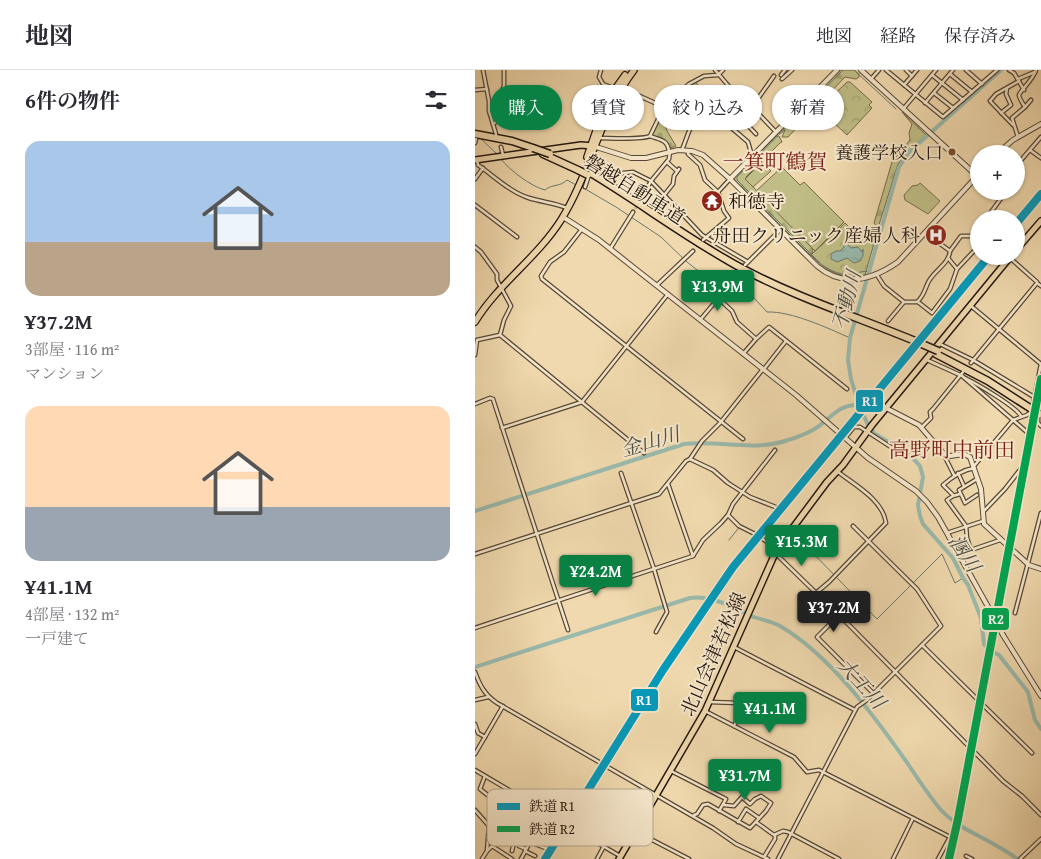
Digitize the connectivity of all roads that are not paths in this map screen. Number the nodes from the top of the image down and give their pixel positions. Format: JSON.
{"nodes":[{"id":1,"x":483,"y":70,"type":"edge"},
{"id":2,"x":504,"y":70,"type":"edge"},
{"id":3,"x":601,"y":70,"type":"edge"},
{"id":4,"x":629,"y":70,"type":"edge"},
{"id":5,"x":634,"y":70,"type":"edge"},
{"id":6,"x":715,"y":70,"type":"edge"},
{"id":7,"x":723,"y":70,"type":"edge"},
{"id":8,"x":785,"y":70,"type":"edge"},
{"id":9,"x":790,"y":70,"type":"edge"},
{"id":10,"x":837,"y":70,"type":"edge"},
{"id":11,"x":861,"y":70,"type":"edge"},
{"id":12,"x":879,"y":70,"type":"edge"},
{"id":13,"x":886,"y":70,"type":"edge"},
{"id":14,"x":905,"y":70,"type":"edge"},
{"id":15,"x":917,"y":70,"type":"edge"},
{"id":16,"x":936,"y":70,"type":"edge"},
{"id":17,"x":953,"y":70,"type":"edge"},
{"id":18,"x":966,"y":70,"type":"edge"},
{"id":19,"x":997,"y":70,"type":"edge"},
{"id":20,"x":1009,"y":70,"type":"edge"},
{"id":21,"x":1024,"y":70,"type":"edge"},
{"id":22,"x":970,"y":71,"type":"edge"},
{"id":23,"x":1036,"y":71,"type":"edge"},
{"id":24,"x":719,"y":74,"type":"junction"},
{"id":25,"x":950,"y":74,"type":"junction"},
{"id":26,"x":932,"y":75,"type":"junction"},
{"id":27,"x":1026,"y":75,"type":"junction"},
{"id":28,"x":774,"y":76,"type":"dead end"},
{"id":29,"x":912,"y":76,"type":"junction"},
{"id":30,"x":871,"y":79,"type":"junction"},
{"id":31,"x":1018,"y":80,"type":"junction"},
{"id":32,"x":942,"y":83,"type":"junction"},
{"id":33,"x":982,"y":84,"type":"junction"},
{"id":34,"x":504,"y":85,"type":"edge"},
{"id":35,"x":607,"y":85,"type":"edge"},
{"id":36,"x":618,"y":85,"type":"edge"},
{"id":37,"x":688,"y":85,"type":"edge"},
{"id":38,"x":727,"y":85,"type":"edge"},
{"id":39,"x":904,"y":85,"type":"junction"},
{"id":40,"x":1007,"y":88,"type":"junction"},
{"id":41,"x":487,"y":89,"type":"junction"},
{"id":42,"x":475,"y":90,"type":"edge"},
{"id":43,"x":1024,"y":90,"type":"junction"},
{"id":44,"x":973,"y":92,"type":"junction"},
{"id":45,"x":762,"y":93,"type":"edge"},
{"id":46,"x":934,"y":93,"type":"junction"},
{"id":47,"x":915,"y":95,"type":"junction"},
{"id":48,"x":963,"y":100,"type":"junction"},
{"id":49,"x":1031,"y":100,"type":"dead end"},
{"id":50,"x":925,"y":103,"type":"junction"},
{"id":51,"x":1025,"y":107,"type":"junction"},
{"id":52,"x":904,"y":108,"type":"junction"},
{"id":53,"x":953,"y":108,"type":"junction"},
{"id":54,"x":1001,"y":113,"type":"junction"},
{"id":55,"x":490,"y":114,"type":"edge"},
{"id":56,"x":762,"y":117,"type":"edge"},
{"id":57,"x":1041,"y":124,"type":"edge"},
{"id":58,"x":1014,"y":125,"type":"junction"},
{"id":59,"x":654,"y":128,"type":"edge"},
{"id":60,"x":495,"y":130,"type":"edge"},
{"id":61,"x":598,"y":130,"type":"edge"},
{"id":62,"x":689,"y":130,"type":"edge"},
{"id":63,"x":734,"y":130,"type":"edge"},
{"id":64,"x":752,"y":130,"type":"edge"},
{"id":65,"x":777,"y":132,"type":"junction"},
{"id":66,"x":496,"y":134,"type":"dead end"},
{"id":67,"x":756,"y":134,"type":"dead end"},
{"id":68,"x":650,"y":136,"type":"junction"},
{"id":69,"x":478,"y":137,"type":"edge"},
{"id":70,"x":1018,"y":137,"type":"junction"},
{"id":71,"x":1041,"y":137,"type":"edge"},
{"id":72,"x":599,"y":138,"type":"dead end"},
{"id":73,"x":475,"y":144,"type":"edge"},
{"id":74,"x":1008,"y":145,"type":"edge"},
{"id":75,"x":593,"y":146,"type":"junction"},
{"id":76,"x":501,"y":147,"type":"dead end"},
{"id":77,"x":530,"y":148,"type":"junction"},
{"id":78,"x":681,"y":150,"type":"junction"},
{"id":79,"x":688,"y":150,"type":"junction"},
{"id":80,"x":1030,"y":150,"type":"junction"},
{"id":81,"x":670,"y":151,"type":"junction"},
{"id":82,"x":503,"y":156,"type":"junction"},
{"id":83,"x":752,"y":156,"type":"junction"},
{"id":84,"x":1025,"y":156,"type":"edge"},
{"id":85,"x":1041,"y":158,"type":"edge"},
{"id":86,"x":476,"y":160,"type":"edge"},
{"id":87,"x":667,"y":162,"type":"junction"},
{"id":88,"x":483,"y":168,"type":"junction"},
{"id":89,"x":579,"y":168,"type":"junction"},
{"id":90,"x":970,"y":169,"type":"edge"},
{"id":91,"x":589,"y":174,"type":"junction"},
{"id":92,"x":475,"y":179,"type":"edge"},
{"id":93,"x":730,"y":179,"type":"junction"},
{"id":94,"x":651,"y":181,"type":"junction"},
{"id":95,"x":970,"y":185,"type":"edge"},
{"id":96,"x":585,"y":187,"type":"dead end"},
{"id":97,"x":718,"y":192,"type":"junction"},
{"id":98,"x":665,"y":194,"type":"junction"},
{"id":99,"x":641,"y":198,"type":"tunnel mouth"},
{"id":100,"x":475,"y":205,"type":"edge"},
{"id":101,"x":567,"y":208,"type":"junction"},
{"id":102,"x":633,"y":212,"type":"tunnel mouth"},
{"id":103,"x":563,"y":218,"type":"junction"},
{"id":104,"x":1041,"y":220,"type":"edge"},
{"id":105,"x":582,"y":229,"type":"junction"},
{"id":106,"x":780,"y":230,"type":"junction"},
{"id":107,"x":925,"y":234,"type":"junction"},
{"id":108,"x":970,"y":236,"type":"edge"},
{"id":109,"x":517,"y":237,"type":"dead end"},
{"id":110,"x":705,"y":239,"type":"junction"},
{"id":111,"x":1025,"y":239,"type":"edge"},
{"id":112,"x":475,"y":247,"type":"edge"},
{"id":113,"x":610,"y":249,"type":"junction"},
{"id":114,"x":693,"y":251,"type":"dead end"},
{"id":115,"x":950,"y":251,"type":"junction"},
{"id":116,"x":970,"y":255,"type":"edge"},
{"id":117,"x":948,"y":258,"type":"junction"},
{"id":118,"x":748,"y":262,"type":"junction"},
{"id":119,"x":745,"y":265,"type":"dead end"},
{"id":120,"x":1004,"y":265,"type":"edge"},
{"id":121,"x":1019,"y":265,"type":"edge"},
{"id":122,"x":957,"y":270,"type":"junction"},
{"id":123,"x":736,"y":274,"type":"dead end"},
{"id":124,"x":877,"y":275,"type":"junction"},
{"id":125,"x":1037,"y":282,"type":"junction"},
{"id":126,"x":657,"y":285,"type":"junction"},
{"id":127,"x":1041,"y":286,"type":"edge"},
{"id":128,"x":501,"y":288,"type":"junction"},
{"id":129,"x":668,"y":294,"type":"junction"},
{"id":130,"x":718,"y":298,"type":"junction"},
{"id":131,"x":903,"y":302,"type":"junction"},
{"id":132,"x":917,"y":302,"type":"junction"},
{"id":133,"x":971,"y":306,"type":"junction"},
{"id":134,"x":700,"y":320,"type":"junction"},
{"id":135,"x":888,"y":321,"type":"dead end"},
{"id":136,"x":475,"y":322,"type":"edge"},
{"id":137,"x":999,"y":329,"type":"junction"},
{"id":138,"x":500,"y":335,"type":"junction"},
{"id":139,"x":756,"y":339,"type":"junction"},
{"id":140,"x":787,"y":341,"type":"junction"},
{"id":141,"x":626,"y":347,"type":"junction"},
{"id":142,"x":938,"y":350,"type":"junction"},
{"id":143,"x":743,"y":354,"type":"junction"},
{"id":144,"x":475,"y":355,"type":"edge"},
{"id":145,"x":926,"y":360,"type":"junction"},
{"id":146,"x":972,"y":362,"type":"junction"},
{"id":147,"x":1041,"y":363,"type":"edge"},
{"id":148,"x":763,"y":369,"type":"junction"},
{"id":149,"x":962,"y":374,"type":"junction"},
{"id":150,"x":847,"y":388,"type":"dead end"},
{"id":151,"x":1034,"y":398,"type":"junction"},
{"id":152,"x":582,"y":402,"type":"junction"},
{"id":153,"x":475,"y":404,"type":"edge"},
{"id":154,"x":887,"y":408,"type":"junction"},
{"id":155,"x":1037,"y":411,"type":"edge"},
{"id":156,"x":1021,"y":416,"type":"junction"},
{"id":157,"x":1013,"y":420,"type":"junction"},
{"id":158,"x":720,"y":423,"type":"junction"},
{"id":159,"x":1041,"y":426,"type":"edge"},
{"id":160,"x":922,"y":427,"type":"junction"},
{"id":161,"x":502,"y":428,"type":"junction"},
{"id":162,"x":868,"y":431,"type":"junction"},
{"id":163,"x":845,"y":438,"type":"junction"},
{"id":164,"x":743,"y":440,"type":"dead end"},
{"id":165,"x":856,"y":448,"type":"junction"},
{"id":166,"x":775,"y":450,"type":"dead end"},
{"id":167,"x":897,"y":451,"type":"dead end"},
{"id":168,"x":645,"y":453,"type":"dead end"},
{"id":169,"x":944,"y":454,"type":"junction"},
{"id":170,"x":690,"y":458,"type":"junction"},
{"id":171,"x":974,"y":467,"type":"junction"},
{"id":172,"x":837,"y":471,"type":"junction"},
{"id":173,"x":621,"y":473,"type":"dead end"},
{"id":174,"x":958,"y":474,"type":"junction"},
{"id":175,"x":954,"y":475,"type":"junction"},
{"id":176,"x":977,"y":479,"type":"junction"},
{"id":177,"x":668,"y":484,"type":"junction"},
{"id":178,"x":964,"y":486,"type":"junction"},
{"id":179,"x":743,"y":492,"type":"junction"},
{"id":180,"x":961,"y":494,"type":"junction"},
{"id":181,"x":953,"y":496,"type":"junction"},
{"id":182,"x":977,"y":496,"type":"dead end"},
{"id":183,"x":632,"y":503,"type":"junction"},
{"id":184,"x":777,"y":508,"type":"dead end"},
{"id":185,"x":983,"y":513,"type":"junction"},
{"id":186,"x":1041,"y":513,"type":"edge"},
{"id":187,"x":728,"y":515,"type":"junction"},
{"id":188,"x":983,"y":521,"type":"junction"},
{"id":189,"x":853,"y":526,"type":"dead end"},
{"id":190,"x":966,"y":526,"type":"junction"},
{"id":191,"x":536,"y":533,"type":"junction"},
{"id":192,"x":947,"y":533,"type":"junction"},
{"id":193,"x":1000,"y":540,"type":"junction"},
{"id":194,"x":869,"y":541,"type":"junction"},
{"id":195,"x":776,"y":551,"type":"junction"},
{"id":196,"x":475,"y":554,"type":"edge"},
{"id":197,"x":693,"y":556,"type":"junction"},
{"id":198,"x":1028,"y":564,"type":"junction"},
{"id":199,"x":654,"y":569,"type":"junction"},
{"id":200,"x":1041,"y":569,"type":"edge"},
{"id":201,"x":816,"y":593,"type":"junction"},
{"id":202,"x":558,"y":600,"type":"junction"},
{"id":203,"x":1015,"y":613,"type":"dead end"},
{"id":204,"x":838,"y":616,"type":"junction"},
{"id":205,"x":475,"y":628,"type":"edge"},
{"id":206,"x":568,"y":630,"type":"dead end"},
{"id":207,"x":655,"y":632,"type":"dead end"},
{"id":208,"x":922,"y":645,"type":"junction"},
{"id":209,"x":733,"y":647,"type":"junction"},
{"id":210,"x":475,"y":672,"type":"edge"},
{"id":211,"x":894,"y":672,"type":"junction"},
{"id":212,"x":873,"y":693,"type":"junction"},
{"id":213,"x":488,"y":696,"type":"junction"},
{"id":214,"x":1041,"y":696,"type":"edge"},
{"id":215,"x":475,"y":700,"type":"edge"},
{"id":216,"x":710,"y":702,"type":"junction"},
{"id":217,"x":503,"y":706,"type":"junction"},
{"id":218,"x":856,"y":709,"type":"junction"},
{"id":219,"x":705,"y":711,"type":"junction"},
{"id":220,"x":475,"y":724,"type":"edge"},
{"id":221,"x":734,"y":726,"type":"junction"},
{"id":222,"x":485,"y":737,"type":"junction"},
{"id":223,"x":1032,"y":753,"type":"dead end"},
{"id":224,"x":475,"y":754,"type":"edge"},
{"id":225,"x":475,"y":770,"type":"edge"},
{"id":226,"x":671,"y":770,"type":"junction"},
{"id":227,"x":823,"y":772,"type":"junction"},
{"id":228,"x":485,"y":776,"type":"junction"},
{"id":229,"x":507,"y":789,"type":"edge"},
{"id":230,"x":644,"y":789,"type":"edge"},
{"id":231,"x":653,"y":794,"type":"edge"},
{"id":232,"x":487,"y":795,"type":"edge"},
{"id":233,"x":656,"y":796,"type":"junction"},
{"id":234,"x":653,"y":801,"type":"edge"},
{"id":235,"x":751,"y":804,"type":"junction"},
{"id":236,"x":724,"y":805,"type":"junction"},
{"id":237,"x":475,"y":810,"type":"edge"},
{"id":238,"x":719,"y":811,"type":"junction"},
{"id":239,"x":751,"y":812,"type":"junction"},
{"id":240,"x":694,"y":815,"type":"dead end"},
{"id":241,"x":1041,"y":816,"type":"edge"},
{"id":242,"x":759,"y":818,"type":"junction"},
{"id":243,"x":913,"y":818,"type":"junction"},
{"id":244,"x":738,"y":822,"type":"junction"},
{"id":245,"x":756,"y":822,"type":"junction"},
{"id":246,"x":487,"y":824,"type":"edge"},
{"id":247,"x":791,"y":834,"type":"junction"},
{"id":248,"x":775,"y":835,"type":"junction"},
{"id":249,"x":653,"y":840,"type":"edge"},
{"id":250,"x":1041,"y":840,"type":"edge"},
{"id":251,"x":487,"y":846,"type":"edge"},
{"id":252,"x":512,"y":846,"type":"edge"},
{"id":253,"x":519,"y":846,"type":"edge"},
{"id":254,"x":528,"y":846,"type":"edge"},
{"id":255,"x":540,"y":846,"type":"edge"},
{"id":256,"x":604,"y":846,"type":"joint"},
{"id":257,"x":626,"y":846,"type":"edge"},
{"id":258,"x":548,"y":849,"type":"dead end"},
{"id":259,"x":526,"y":850,"type":"junction"},
{"id":260,"x":487,"y":851,"type":"junction"},
{"id":261,"x":511,"y":851,"type":"dead end"},
{"id":262,"x":535,"y":856,"type":"dead end"},
{"id":263,"x":966,"y":856,"type":"dead end"},
{"id":264,"x":764,"y":857,"type":"junction"},
{"id":265,"x":619,"y":858,"type":"edge"},
{"id":266,"x":1020,"y":858,"type":"edge"},
{"id":267,"x":482,"y":859,"type":"edge"},
{"id":268,"x":512,"y":859,"type":"edge"},
{"id":269,"x":521,"y":859,"type":"edge"},
{"id":270,"x":597,"y":859,"type":"edge"},
{"id":271,"x":689,"y":859,"type":"edge"},
{"id":272,"x":768,"y":859,"type":"edge"},
{"id":273,"x":778,"y":859,"type":"edge"},
{"id":274,"x":839,"y":859,"type":"edge"},
{"id":275,"x":893,"y":859,"type":"edge"},
{"id":276,"x":938,"y":859,"type":"edge"},
{"id":277,"x":972,"y":859,"type":"edge"}],
"edges":[{"from":1,"to":41,"type":"street"},
{"from":2,"to":34,"type":"street"},
{"from":3,"to":35,"type":"street"},
{"from":4,"to":36,"type":"highway"},
{"from":5,"to":75,"type":"highway"},
{"from":6,"to":24,"type":"street"},
{"from":7,"to":24,"type":"street"},
{"from":8,"to":9,"type":"street"},
{"from":10,"to":65,"type":"street"},
{"from":11,"to":30,"type":"street"},
{"from":12,"to":30,"type":"street"},
{"from":13,"to":39,"type":"street"},
{"from":14,"to":29,"type":"street"},
{"from":15,"to":29,"type":"street"},
{"from":16,"to":26,"type":"street"},
{"from":17,"to":25,"type":"street"},
{"from":18,"to":22,"type":"street"},
{"from":19,"to":33,"type":"street"},
{"from":20,"to":31,"type":"street"},
{"from":21,"to":27,"type":"street"},
{"from":22,"to":33,"type":"street"},
{"from":23,"to":27,"type":"street"},
{"from":23,"to":43,"type":"street"},
{"from":24,"to":37,"type":"street"},
{"from":24,"to":38,"type":"street"},
{"from":25,"to":32,"type":"street"},
{"from":25,"to":44,"type":"street"},
{"from":26,"to":32,"type":"street"},
{"from":26,"to":47,"type":"street"},
{"from":27,"to":31,"type":"street"},
{"from":28,"to":45,"type":"street"},
{"from":29,"to":39,"type":"street"},
{"from":30,"to":52,"type":"street"},
{"from":31,"to":40,"type":"street"},
{"from":31,"to":43,"type":"street"},
{"from":32,"to":46,"type":"street"},
{"from":32,"to":48,"type":"street"},
{"from":33,"to":44,"type":"street"},
{"from":39,"to":47,"type":"street"},
{"from":40,"to":54,"type":"street"},
{"from":40,"to":54,"type":"street"},
{"from":41,"to":42,"type":"street"},
{"from":41,"to":55,"type":"street"},
{"from":43,"to":51,"type":"street"},
{"from":44,"to":48,"type":"street"},
{"from":46,"to":50,"type":"street"},
{"from":46,"to":53,"type":"street"},
{"from":47,"to":50,"type":"street"},
{"from":47,"to":52,"type":"street"},
{"from":48,"to":53,"type":"street"},
{"from":49,"to":51,"type":"street"},
{"from":50,"to":53,"type":"street"},
{"from":51,"to":58,"type":"street"},
{"from":52,"to":90,"type":"street"},
{"from":54,"to":58,"type":"street"},
{"from":56,"to":65,"type":"street"},
{"from":57,"to":70,"type":"street"},
{"from":58,"to":70,"type":"street"},
{"from":59,"to":68,"type":"street"},
{"from":60,"to":66,"type":"street"},
{"from":61,"to":75,"type":"highway"},
{"from":62,"to":78,"type":"street"},
{"from":63,"to":83,"type":"street"},
{"from":64,"to":67,"type":"street"},
{"from":65,"to":83,"type":"street"},
{"from":68,"to":72,"type":"street"},
{"from":68,"to":81,"type":"street"},
{"from":69,"to":73,"type":"street"},
{"from":69,"to":77,"type":"highway","name":"磐越自動車道"},
{"from":70,"to":74,"type":"street"},
{"from":71,"to":80,"type":"street"},
{"from":75,"to":81,"type":"street"},
{"from":75,"to":82,"type":"main road"},
{"from":75,"to":101,"type":"highway"},
{"from":76,"to":82,"type":"street"},
{"from":77,"to":89,"type":"highway","name":"磐越自動車道","bridge":true},
{"from":77,"to":89,"type":"highway","name":"磐越自動車道","bridge":true},
{"from":78,"to":79,"type":"street"},
{"from":78,"to":81,"type":"street"},
{"from":79,"to":93,"type":"street"},
{"from":79,"to":97,"type":"street"},
{"from":80,"to":84,"type":"street"},
{"from":80,"to":85,"type":"street"},
{"from":81,"to":87,"type":"street"},
{"from":82,"to":86,"type":"main road"},
{"from":83,"to":93,"type":"street"},
{"from":86,"to":88,"type":"street"},
{"from":87,"to":94,"type":"street"},
{"from":87,"to":98,"type":"street"},
{"from":88,"to":92,"type":"street"},
{"from":88,"to":101,"type":"street"},
{"from":89,"to":91,"type":"highway","name":"磐越自動車道","bridge":true},
{"from":91,"to":94,"type":"street"},
{"from":91,"to":96,"type":"street"},
{"from":91,"to":142,"type":"highway","name":"磐越自動車道","bridge":true},
{"from":93,"to":97,"type":"street"},
{"from":93,"to":106,"type":"street"},
{"from":94,"to":98,"type":"street"},
{"from":94,"to":99,"type":"street"},
{"from":95,"to":107,"type":"street"},
{"from":97,"to":110,"type":"street"},
{"from":98,"to":110,"type":"street"},
{"from":100,"to":109,"type":"street"},
{"from":101,"to":103,"type":"highway"},
{"from":102,"to":113,"type":"street"},
{"from":103,"to":105,"type":"street"},
{"from":103,"to":128,"type":"highway"},
{"from":104,"to":111,"type":"main road"},
{"from":105,"to":113,"type":"street"},
{"from":105,"to":141,"type":"street"},
{"from":106,"to":118,"type":"street"},
{"from":106,"to":124,"type":"street"},
{"from":107,"to":115,"type":"street"},
{"from":107,"to":124,"type":"street"},
{"from":108,"to":115,"type":"street"},
{"from":110,"to":118,"type":"street"},
{"from":112,"to":128,"type":"street"},
{"from":113,"to":126,"type":"street"},
{"from":114,"to":126,"type":"street"},
{"from":115,"to":117,"type":"street"},
{"from":116,"to":122,"type":"street"},
{"from":117,"to":122,"type":"street"},
{"from":117,"to":132,"type":"street"},
{"from":118,"to":119,"type":"street"},
{"from":120,"to":133,"type":"main road","name":"北山会津若松線"},
{"from":121,"to":125,"type":"street"},
{"from":122,"to":132,"type":"street"},
{"from":123,"to":130,"type":"street"},
{"from":124,"to":131,"type":"street"},
{"from":125,"to":127,"type":"street"},
{"from":125,"to":137,"type":"street"},
{"from":126,"to":129,"type":"street"},
{"from":128,"to":136,"type":"highway"},
{"from":128,"to":138,"type":"street"},
{"from":129,"to":134,"type":"street"},
{"from":129,"to":141,"type":"street"},
{"from":130,"to":134,"type":"street"},
{"from":130,"to":139,"type":"street"},
{"from":131,"to":132,"type":"street"},
{"from":131,"to":135,"type":"street"},
{"from":133,"to":137,"type":"street"},
{"from":133,"to":142,"type":"main road","name":"北山会津若松線"},
{"from":134,"to":143,"type":"street"},
{"from":137,"to":146,"type":"street"},
{"from":137,"to":147,"type":"street"},
{"from":138,"to":144,"type":"street"},
{"from":138,"to":152,"type":"street"},
{"from":139,"to":140,"type":"street"},
{"from":139,"to":143,"type":"street"},
{"from":140,"to":148,"type":"street"},
{"from":140,"to":150,"type":"street"},
{"from":141,"to":152,"type":"street"},
{"from":141,"to":158,"type":"street"},
{"from":142,"to":145,"type":"main road","name":"北山会津若松線"},
{"from":142,"to":146,"type":"street"},
{"from":142,"to":155,"type":"highway","name":"磐越自動車道"},
{"from":143,"to":148,"type":"street"},
{"from":145,"to":149,"type":"street"},
{"from":145,"to":154,"type":"main road","name":"北山会津若松線"},
{"from":146,"to":151,"type":"street"},
{"from":147,"to":151,"type":"street"},
{"from":148,"to":158,"type":"street"},
{"from":148,"to":163,"type":"street"},
{"from":149,"to":156,"type":"street"},
{"from":149,"to":157,"type":"street"},
{"from":149,"to":160,"type":"street"},
{"from":151,"to":155,"type":"street"},
{"from":152,"to":161,"type":"street"},
{"from":152,"to":168,"type":"street"},
{"from":153,"to":161,"type":"street"},
{"from":154,"to":160,"type":"street"},
{"from":154,"to":162,"type":"main road","name":"北山会津若松線"},
{"from":155,"to":156,"type":"street"},
{"from":155,"to":159,"type":"street"},
{"from":156,"to":157,"type":"street"},
{"from":157,"to":171,"type":"street"},
{"from":157,"to":185,"type":"street"},
{"from":158,"to":164,"type":"street"},
{"from":158,"to":170,"type":"street"},
{"from":160,"to":169,"type":"street"},
{"from":161,"to":191,"type":"street"},
{"from":162,"to":163,"type":"street"},
{"from":162,"to":165,"type":"main road","name":"北山会津若松線"},
{"from":162,"to":167,"type":"street"},
{"from":163,"to":165,"type":"street"},
{"from":165,"to":172,"type":"main road","name":"北山会津若松線"},
{"from":165,"to":192,"type":"street"},
{"from":166,"to":179,"type":"street"},
{"from":169,"to":171,"type":"street"},
{"from":169,"to":175,"type":"street"},
{"from":170,"to":177,"type":"street"},
{"from":170,"to":179,"type":"street"},
{"from":171,"to":174,"type":"street"},
{"from":171,"to":176,"type":"street"},
{"from":172,"to":194,"type":"street"},
{"from":172,"to":195,"type":"main road","name":"北山会津若松線"},
{"from":173,"to":183,"type":"street"},
{"from":174,"to":175,"type":"street"},
{"from":174,"to":178,"type":"street"},
{"from":175,"to":181,"type":"street"},
{"from":176,"to":178,"type":"street"},
{"from":176,"to":185,"type":"street"},
{"from":177,"to":183,"type":"street"},
{"from":177,"to":197,"type":"street"},
{"from":178,"to":180,"type":"street"},
{"from":179,"to":184,"type":"street"},
{"from":179,"to":187,"type":"street"},
{"from":180,"to":181,"type":"street"},
{"from":180,"to":182,"type":"street"},
{"from":181,"to":190,"type":"street"},
{"from":183,"to":191,"type":"street"},
{"from":183,"to":199,"type":"street"},
{"from":185,"to":188,"type":"street"},
{"from":186,"to":198,"type":"street"},
{"from":187,"to":195,"type":"street"},
{"from":187,"to":197,"type":"street"},
{"from":188,"to":190,"type":"street"},
{"from":188,"to":193,"type":"street"},
{"from":189,"to":194,"type":"street"},
{"from":190,"to":192,"type":"street"},
{"from":190,"to":193,"type":"street"},
{"from":191,"to":196,"type":"street"},
{"from":191,"to":202,"type":"street"},
{"from":192,"to":214,"type":"street","bridge":true},
{"from":193,"to":198,"type":"street"},
{"from":194,"to":201,"type":"street"},
{"from":194,"to":208,"type":"street"},
{"from":195,"to":201,"type":"street"},
{"from":195,"to":209,"type":"main road","name":"北山会津若松線"},
{"from":197,"to":199,"type":"street"},
{"from":198,"to":200,"type":"street"},
{"from":198,"to":203,"type":"street"},
{"from":199,"to":202,"type":"street"},
{"from":199,"to":207,"type":"street"},
{"from":201,"to":204,"type":"street"},
{"from":202,"to":205,"type":"street"},
{"from":202,"to":206,"type":"street"},
{"from":204,"to":211,"type":"street"},
{"from":204,"to":212,"type":"street"},
{"from":208,"to":211,"type":"street"},
{"from":208,"to":223,"type":"street"},
{"from":209,"to":216,"type":"main road","name":"北山会津若松線"},
{"from":209,"to":218,"type":"street"},
{"from":210,"to":213,"type":"street"},
{"from":211,"to":212,"type":"street"},
{"from":211,"to":241,"type":"street"},
{"from":212,"to":218,"type":"street"},
{"from":213,"to":215,"type":"street"},
{"from":213,"to":217,"type":"street"},
{"from":216,"to":219,"type":"main road","name":"北山会津若松線"},
{"from":216,"to":221,"type":"street"},
{"from":217,"to":222,"type":"street"},
{"from":217,"to":230,"type":"street"},
{"from":218,"to":227,"type":"street"},
{"from":219,"to":221,"type":"street"},
{"from":219,"to":226,"type":"main road","name":"北山会津若松線"},
{"from":220,"to":222,"type":"street"},
{"from":221,"to":227,"type":"street"},
{"from":222,"to":224,"type":"street"},
{"from":225,"to":228,"type":"street"},
{"from":226,"to":233,"type":"main road","name":"北山会津若松線"},
{"from":226,"to":236,"type":"street"},
{"from":227,"to":243,"type":"street"},
{"from":227,"to":247,"type":"street"},
{"from":228,"to":229,"type":"street"},
{"from":228,"to":232,"type":"street"},
{"from":231,"to":233,"type":"street"},
{"from":233,"to":234,"type":"main road","name":"北山会津若松線"},
{"from":233,"to":264,"type":"street"},
{"from":235,"to":236,"type":"street"},
{"from":235,"to":239,"type":"street"},
{"from":235,"to":242,"type":"street"},
{"from":236,"to":238,"type":"street"},
{"from":237,"to":246,"type":"street"},
{"from":238,"to":240,"type":"street"},
{"from":238,"to":244,"type":"street"},
{"from":239,"to":242,"type":"street"},
{"from":239,"to":244,"type":"street"},
{"from":242,"to":245,"type":"street"},
{"from":243,"to":275,"type":"street"},
{"from":243,"to":276,"type":"street"},
{"from":244,"to":245,"type":"street"},
{"from":245,"to":248,"type":"street"},
{"from":247,"to":248,"type":"street"},
{"from":247,"to":273,"type":"street"},
{"from":247,"to":274,"type":"street"},
{"from":248,"to":264,"type":"street"},
{"from":249,"to":271,"type":"street"},
{"from":250,"to":266,"type":"street"},
{"from":251,"to":260,"type":"street"},
{"from":252,"to":261,"type":"street"},
{"from":253,"to":259,"type":"street"},
{"from":254,"to":259,"type":"street"},
{"from":255,"to":258,"type":"street"},
{"from":256,"to":265,"type":"street"},
{"from":256,"to":270,"type":"street"},
{"from":257,"to":265,"type":"main road","name":"北山会津若松線"},
{"from":259,"to":262,"type":"street"},
{"from":259,"to":269,"type":"street"},
{"from":260,"to":267,"type":"street"},
{"from":260,"to":268,"type":"street"},
{"from":263,"to":277,"type":"street"},
{"from":264,"to":272,"type":"street"}]}
